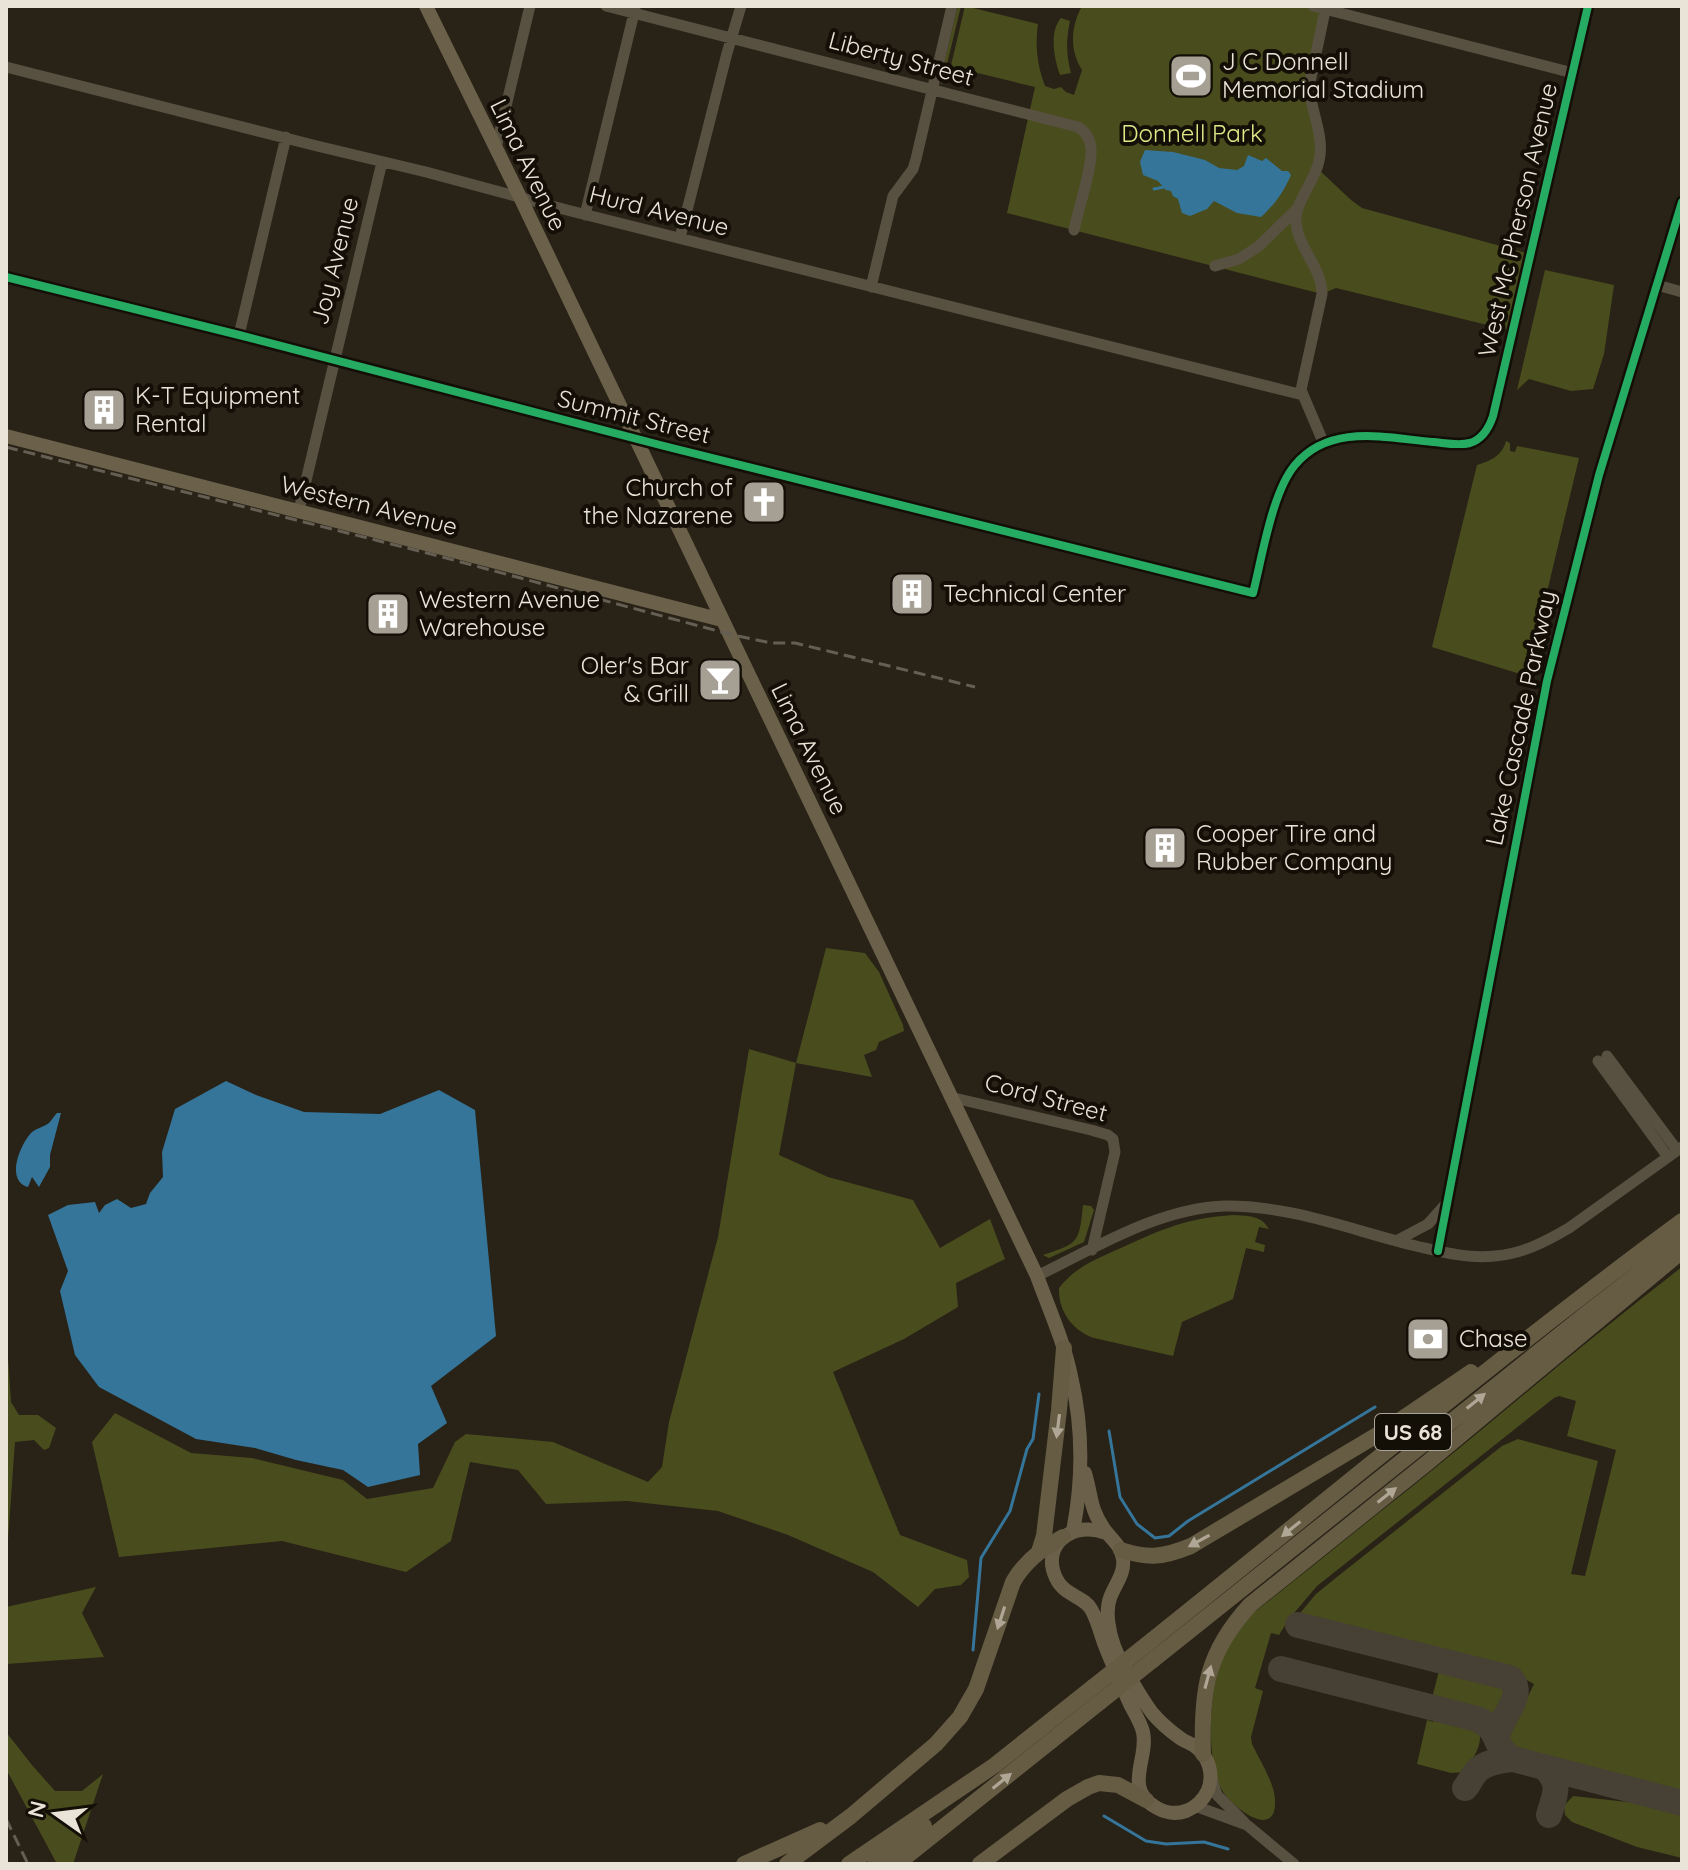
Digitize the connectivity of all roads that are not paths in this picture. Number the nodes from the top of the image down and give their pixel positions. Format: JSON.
{"nodes":[{"id":1,"x":426,"y":6,"type":"edge"},
{"id":2,"x":530,"y":6,"type":"edge"},
{"id":3,"x":606,"y":6,"type":"edge"},
{"id":4,"x":741,"y":6,"type":"edge"},
{"id":5,"x":952,"y":6,"type":"edge"},
{"id":6,"x":1588,"y":6,"type":"edge"},
{"id":7,"x":1321,"y":7,"type":"edge"},
{"id":8,"x":635,"y":10,"type":"edge"},
{"id":9,"x":732,"y":38,"type":"junction"},
{"id":10,"x":6,"y":67,"type":"edge"},
{"id":11,"x":1573,"y":73,"type":"junction"},
{"id":12,"x":932,"y":89,"type":"junction"},
{"id":13,"x":286,"y":137,"type":"junction"},
{"id":14,"x":496,"y":148,"type":"junction"},
{"id":15,"x":382,"y":162,"type":"junction"},
{"id":16,"x":520,"y":197,"type":"junction"},
{"id":17,"x":1682,"y":202,"type":"edge"},
{"id":18,"x":1298,"y":208,"type":"junction"},
{"id":19,"x":585,"y":215,"type":"junction"},
{"id":20,"x":1074,"y":230,"type":"dead end"},
{"id":21,"x":680,"y":238,"type":"junction"},
{"id":22,"x":1215,"y":266,"type":"dead end"},
{"id":23,"x":6,"y":277,"type":"edge"},
{"id":24,"x":1657,"y":285,"type":"junction"},
{"id":25,"x":871,"y":287,"type":"junction"},
{"id":26,"x":1682,"y":292,"type":"edge"},
{"id":27,"x":239,"y":335,"type":"junction"},
{"id":28,"x":334,"y":361,"type":"junction"},
{"id":29,"x":1303,"y":395,"type":"junction"},
{"id":30,"x":6,"y":436,"type":"edge"},
{"id":31,"x":634,"y":438,"type":"junction"},
{"id":32,"x":1324,"y":444,"type":"junction"},
{"id":33,"x":299,"y":510,"type":"junction"},
{"id":34,"x":722,"y":620,"type":"junction"},
{"id":35,"x":1603,"y":1059,"type":"dead end"},
{"id":36,"x":950,"y":1097,"type":"junction"},
{"id":37,"x":1676,"y":1152,"type":"edge"},
{"id":38,"x":1447,"y":1203,"type":"junction"},
{"id":39,"x":1682,"y":1221,"type":"edge"},
{"id":40,"x":1682,"y":1240,"type":"edge"},
{"id":41,"x":1396,"y":1241,"type":"junction"},
{"id":42,"x":1092,"y":1250,"type":"junction"},
{"id":43,"x":1438,"y":1251,"type":"junction"},
{"id":44,"x":1682,"y":1251,"type":"edge"},
{"id":45,"x":1037,"y":1276,"type":"junction"},
{"id":46,"x":1064,"y":1348,"type":"junction"},
{"id":47,"x":1081,"y":1461,"type":"junction"},
{"id":48,"x":1106,"y":1533,"type":"junction"},
{"id":49,"x":1068,"y":1534,"type":"junction"},
{"id":50,"x":1121,"y":1550,"type":"junction"},
{"id":51,"x":1039,"y":1552,"type":"junction"},
{"id":52,"x":1149,"y":1652,"type":"junction"},
{"id":53,"x":1097,"y":1694,"type":"junction"},
{"id":54,"x":1203,"y":1754,"type":"junction"},
{"id":55,"x":995,"y":1765,"type":"junction"},
{"id":56,"x":1211,"y":1776,"type":"junction"},
{"id":57,"x":1146,"y":1800,"type":"junction"},
{"id":58,"x":1195,"y":1806,"type":"junction"},
{"id":59,"x":851,"y":1816,"type":"junction"},
{"id":60,"x":1247,"y":1825,"type":"junction"},
{"id":61,"x":744,"y":1864,"type":"edge"},
{"id":62,"x":787,"y":1864,"type":"edge"},
{"id":63,"x":849,"y":1864,"type":"edge"},
{"id":64,"x":875,"y":1864,"type":"edge"},
{"id":65,"x":897,"y":1864,"type":"edge"},
{"id":66,"x":980,"y":1864,"type":"edge"},
{"id":67,"x":1294,"y":1864,"type":"edge"}],
"edges":[{"from":1,"to":14,"type":"main road","name":"Lima Avenue"},
{"from":2,"to":14,"type":"street"},
{"from":3,"to":8,"type":"street","name":"Liberty Street"},
{"from":4,"to":9,"type":"street"},
{"from":5,"to":12,"type":"street"},
{"from":6,"to":11,"type":"street","name":"West Mc Pherson Avenue"},
{"from":7,"to":11,"type":"street"},
{"from":7,"to":18,"type":"street"},
{"from":8,"to":9,"type":"street","name":"Liberty Street"},
{"from":8,"to":19,"type":"street"},
{"from":9,"to":12,"type":"street","name":"Liberty Street"},
{"from":9,"to":21,"type":"street"},
{"from":10,"to":13,"type":"street","name":"Hurd Avenue"},
{"from":11,"to":32,"type":"street","name":"West Mc Pherson Avenue"},
{"from":12,"to":20,"type":"street","name":"Liberty Street"},
{"from":12,"to":25,"type":"street"},
{"from":13,"to":15,"type":"street","name":"Hurd Avenue"},
{"from":13,"to":27,"type":"street"},
{"from":14,"to":16,"type":"main road","name":"Lima Avenue"},
{"from":15,"to":16,"type":"street","name":"Hurd Avenue"},
{"from":15,"to":28,"type":"street","name":"Joy Avenue"},
{"from":16,"to":19,"type":"street","name":"Hurd Avenue"},
{"from":16,"to":31,"type":"main road","name":"Lima Avenue"},
{"from":17,"to":24,"type":"street","name":"Lake Cascade Parkway"},
{"from":18,"to":22,"type":"street"},
{"from":18,"to":29,"type":"street"},
{"from":19,"to":21,"type":"street","name":"Hurd Avenue"},
{"from":21,"to":25,"type":"street","name":"Hurd Avenue"},
{"from":23,"to":27,"type":"street","name":"Summit Street"},
{"from":24,"to":26,"type":"street"},
{"from":24,"to":38,"type":"street","name":"Lake Cascade Parkway"},
{"from":25,"to":29,"type":"street","name":"Hurd Avenue"},
{"from":27,"to":28,"type":"street","name":"Summit Street"},
{"from":28,"to":31,"type":"street","name":"Summit Street"},
{"from":28,"to":33,"type":"street","name":"Joy Avenue"},
{"from":29,"to":32,"type":"street"},
{"from":30,"to":33,"type":"main road","name":"Western Avenue"},
{"from":31,"to":32,"type":"street","name":"Summit Street"},
{"from":31,"to":34,"type":"main road","name":"Lima Avenue"},
{"from":33,"to":34,"type":"main road","name":"Western Avenue"},
{"from":34,"to":36,"type":"main road","name":"Lima Avenue"},
{"from":35,"to":37,"type":"street"},
{"from":36,"to":42,"type":"street","name":"Cord Street"},
{"from":36,"to":45,"type":"main road","name":"Lima Avenue"},
{"from":37,"to":43,"type":"street"},
{"from":38,"to":41,"type":"street"},
{"from":38,"to":43,"type":"street","name":"Lake Cascade Parkway"},
{"from":39,"to":50,"type":"highway","one_way":true},
{"from":39,"to":52,"type":"highway","number":"US 68","one_way":true},
{"from":52,"to":40,"type":"highway","number":"US 68","one_way":true},
{"from":41,"to":42,"type":"street"},
{"from":41,"to":43,"type":"street"},
{"from":42,"to":45,"type":"street"},
{"from":54,"to":44,"type":"highway","one_way":true},
{"from":45,"to":46,"type":"main road","name":"Lima Avenue"},
{"from":46,"to":47,"type":"main road","name":"Lima Avenue"},
{"from":46,"to":51,"type":"highway","one_way":true},
{"from":47,"to":48,"type":"main road"},
{"from":47,"to":49,"type":"main road","name":"Lima Avenue"},
{"from":48,"to":49,"type":"main road"},
{"from":48,"to":50,"type":"main road"},
{"from":49,"to":51,"type":"highway"},
{"from":49,"to":57,"type":"main road","name":"Lima Avenue"},
{"from":50,"to":54,"type":"main road"},
{"from":51,"to":59,"type":"highway","one_way":true},
{"from":52,"to":53,"type":"highway","number":"US 68","bridge":true},
{"from":53,"to":55,"type":"highway","number":"US 68"},
{"from":65,"to":53,"type":"highway","number":"US 68","one_way":true},
{"from":54,"to":56,"type":"main road"},
{"from":55,"to":63,"type":"highway","number":"US 68"},
{"from":55,"to":64,"type":"highway"},
{"from":56,"to":58,"type":"main road"},
{"from":56,"to":60,"type":"street"},
{"from":57,"to":58,"type":"main road"},
{"from":57,"to":66,"type":"highway"},
{"from":58,"to":60,"type":"street"},
{"from":59,"to":61,"type":"highway"},
{"from":59,"to":62,"type":"highway"},
{"from":60,"to":67,"type":"street"}]}
